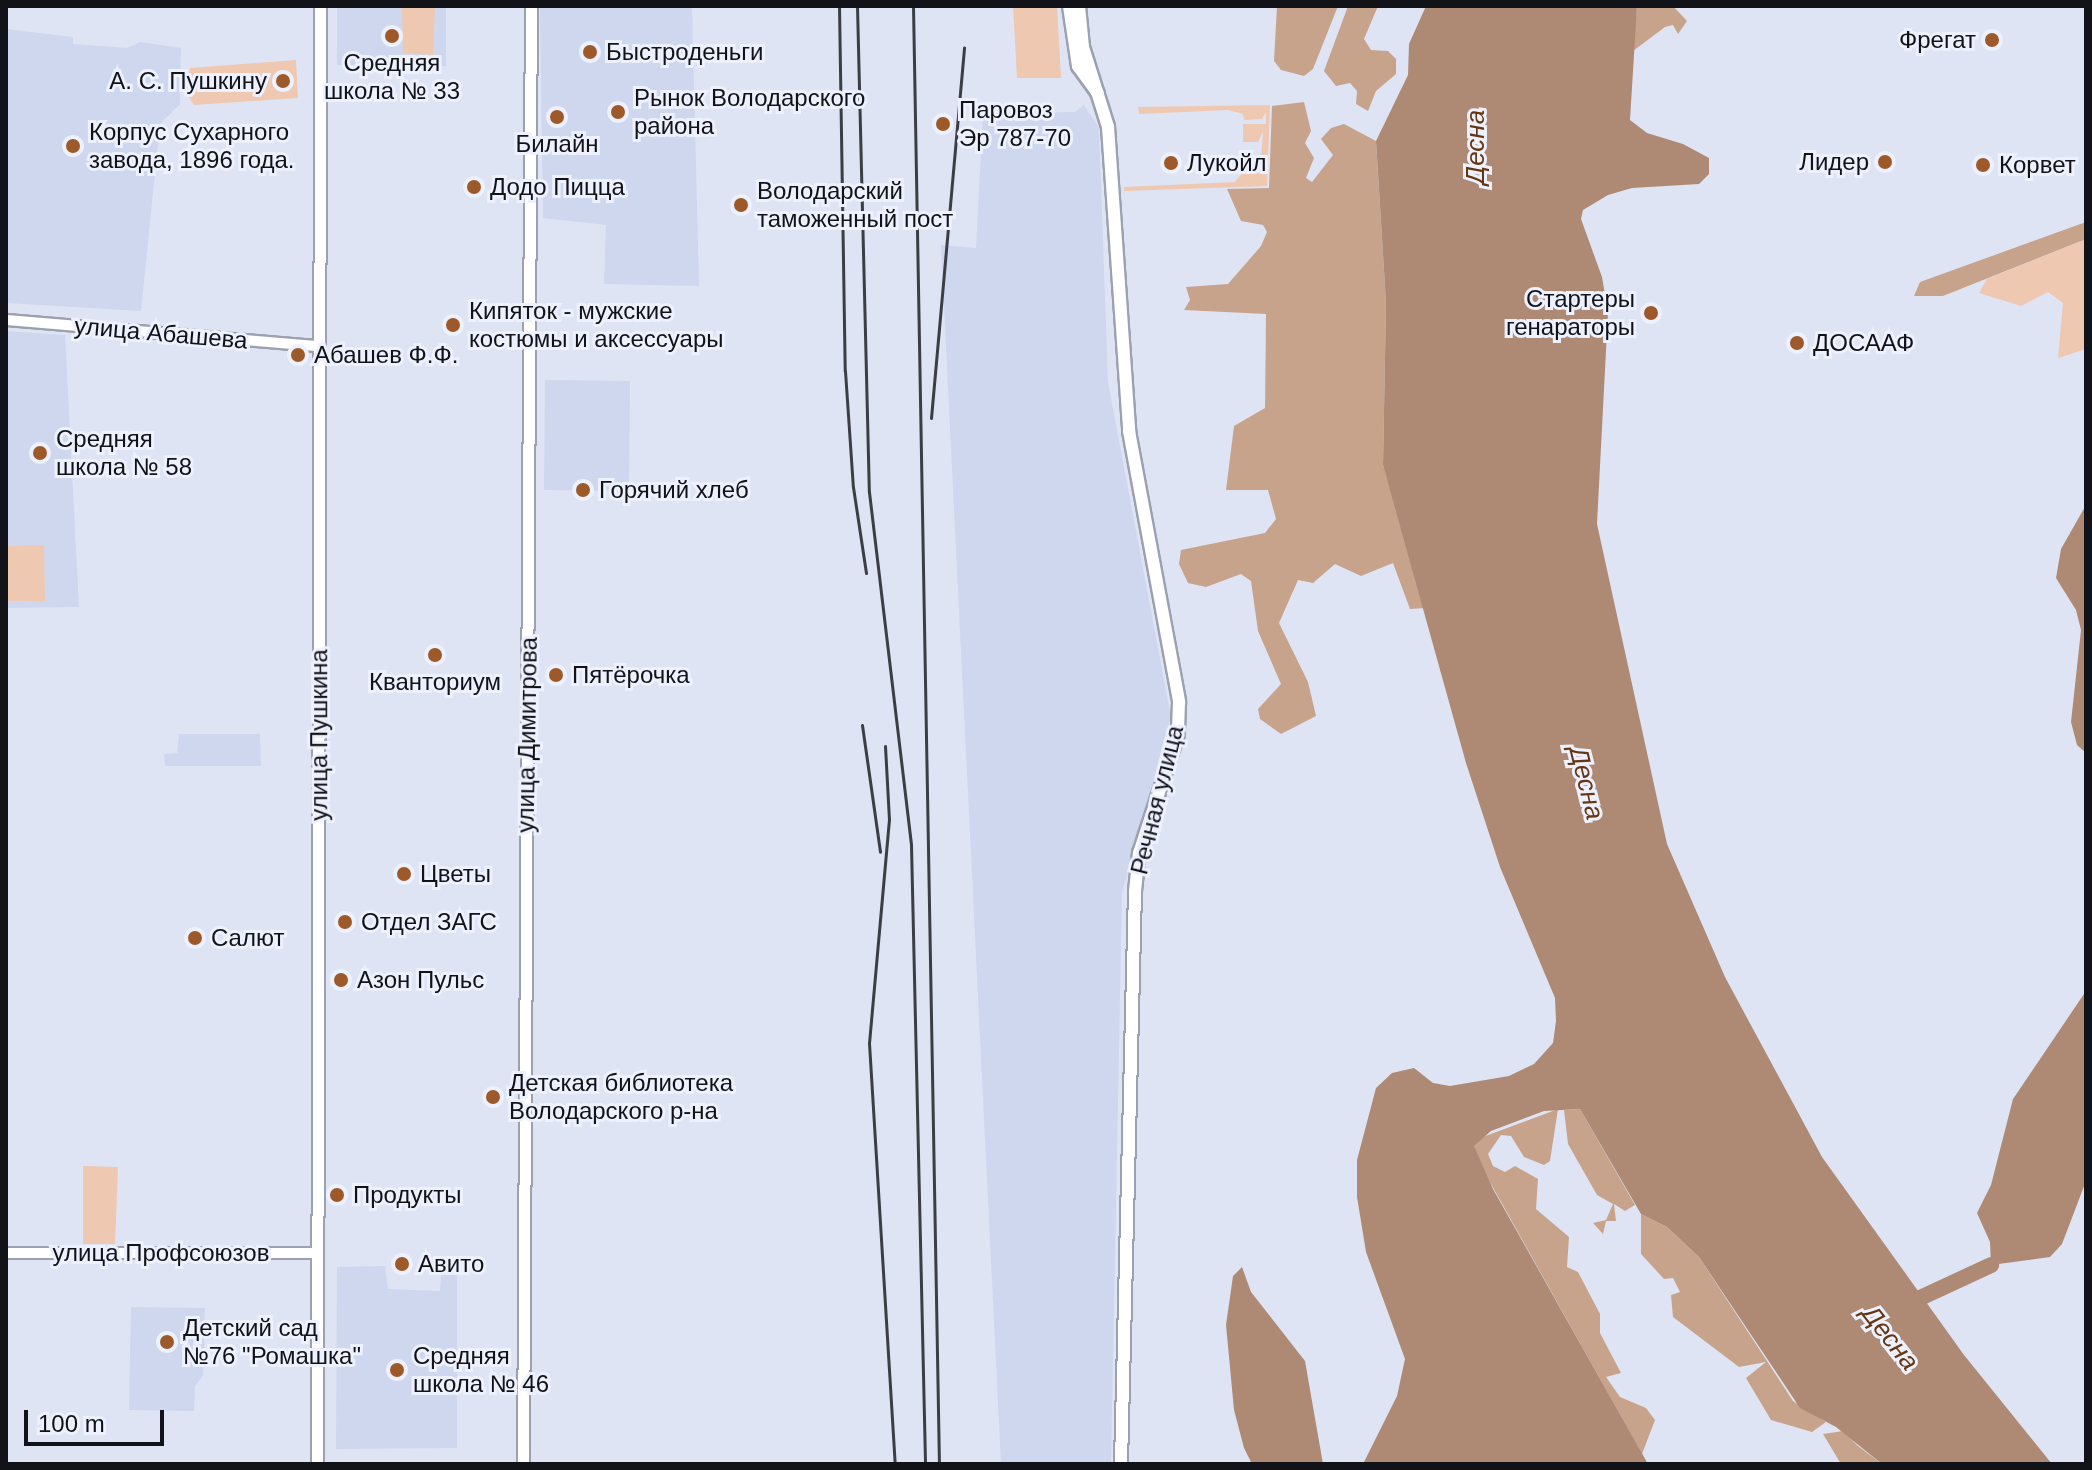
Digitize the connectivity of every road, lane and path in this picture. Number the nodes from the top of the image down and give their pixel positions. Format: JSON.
{"nodes":[{"id":1,"x":320,"y":6,"type":"edge"},
{"id":2,"x":531,"y":6,"type":"edge"},
{"id":3,"x":1069,"y":6,"type":"edge"},
{"id":4,"x":1079,"y":6,"type":"edge"},
{"id":5,"x":1098,"y":94,"type":"junction"},
{"id":6,"x":6,"y":320,"type":"edge"},
{"id":7,"x":317,"y":346,"type":"junction"},
{"id":8,"x":6,"y":1253,"type":"edge"},
{"id":9,"x":317,"y":1253,"type":"junction"},
{"id":10,"x":317,"y":1464,"type":"edge"},
{"id":11,"x":523,"y":1464,"type":"edge"},
{"id":12,"x":1121,"y":1464,"type":"edge"}],
"edges":[{"from":1,"to":7,"type":"main road","name":"улица Пушкина"},
{"from":2,"to":11,"type":"main road","name":"улица Димитрова"},
{"from":3,"to":5,"type":"main road","name":"Речная улица"},
{"from":4,"to":5,"type":"main road","name":"Речная улица"},
{"from":5,"to":12,"type":"main road","name":"Речная улица"},
{"from":6,"to":7,"type":"street","name":"улица Абашева"},
{"from":7,"to":9,"type":"main road","name":"улица Пушкина"},
{"from":8,"to":9,"type":"street","name":"улица Профсоюзов"},
{"from":9,"to":10,"type":"main road","name":"улица Пушкина"}]}
